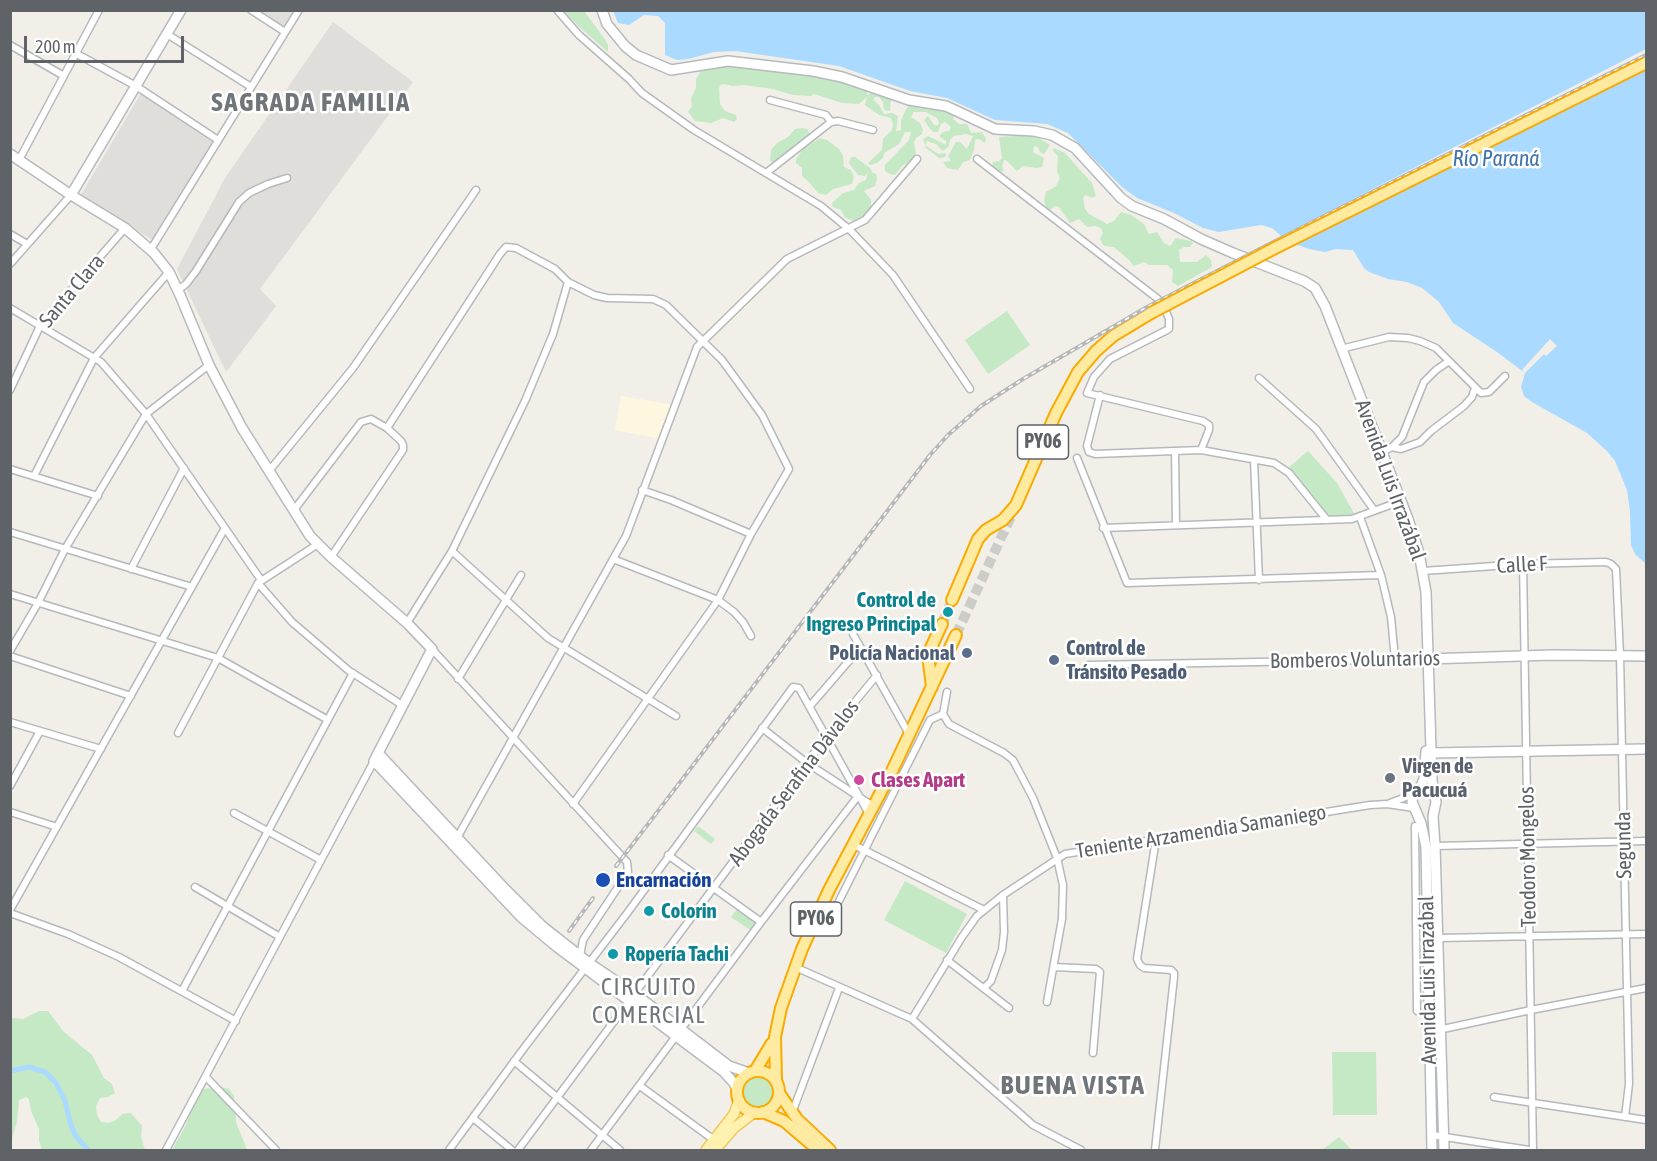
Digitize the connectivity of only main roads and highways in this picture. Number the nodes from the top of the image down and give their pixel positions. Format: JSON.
{"nodes":[{"id":1,"x":181,"y":10,"type":"edge"},
{"id":2,"x":602,"y":10,"type":"edge"},
{"id":3,"x":1647,"y":63,"type":"edge"},
{"id":4,"x":15,"y":157,"type":"edge"},
{"id":5,"x":71,"y":195,"type":"junction"},
{"id":6,"x":952,"y":600,"type":"tunnel mouth"},
{"id":7,"x":942,"y":624,"type":"tunnel mouth"},
{"id":8,"x":956,"y":635,"type":"tunnel mouth"},
{"id":9,"x":1647,"y":656,"type":"edge"},
{"id":10,"x":1427,"y":659,"type":"junction"},
{"id":11,"x":1428,"y":686,"type":"junction"},
{"id":12,"x":932,"y":687,"type":"junction"},
{"id":13,"x":1647,"y":750,"type":"edge"},
{"id":14,"x":1432,"y":753,"type":"junction"},
{"id":15,"x":376,"y":757,"type":"junction"},
{"id":16,"x":1417,"y":792,"type":"junction"},
{"id":17,"x":1434,"y":796,"type":"junction"},
{"id":18,"x":1415,"y":809,"type":"junction"},
{"id":19,"x":1433,"y":809,"type":"junction"},
{"id":20,"x":587,"y":965,"type":"junction"},
{"id":21,"x":678,"y":1034,"type":"junction"},
{"id":22,"x":775,"y":1037,"type":"junction"},
{"id":23,"x":752,"y":1072,"type":"junction"},
{"id":24,"x":776,"y":1080,"type":"junction"},
{"id":25,"x":779,"y":1093,"type":"junction"},
{"id":26,"x":738,"y":1094,"type":"junction"},
{"id":27,"x":759,"y":1112,"type":"junction"},
{"id":28,"x":813,"y":1146,"type":"edge"},
{"id":29,"x":706,"y":1150,"type":"edge"},
{"id":30,"x":716,"y":1150,"type":"edge"},
{"id":31,"x":830,"y":1150,"type":"edge"},
{"id":32,"x":1432,"y":1150,"type":"edge"},
{"id":33,"x":1444,"y":1150,"type":"edge"}],
"edges":[{"from":1,"to":5,"type":"main road"},
{"from":2,"to":10,"type":"main road","name":"Avenida Luis Irrazábal"},
{"from":3,"to":6,"type":"highway","number":"PY06","bridge":true},
{"from":4,"to":5,"type":"main road"},
{"from":5,"to":15,"type":"main road"},
{"from":7,"to":12,"type":"highway"},
{"from":8,"to":12,"type":"highway","number":"PY06"},
{"from":9,"to":10,"type":"main road","name":"Bomberos Voluntarios"},
{"from":10,"to":11,"type":"main road","name":"Avenida Luis Irrazábal"},
{"from":11,"to":14,"type":"main road","name":"Avenida Luis Irrazábal"},
{"from":11,"to":16,"type":"main road","name":"Avenida Luis Irrazábal"},
{"from":12,"to":22,"type":"highway","number":"PY06"},
{"from":13,"to":14,"type":"main road"},
{"from":14,"to":17,"type":"main road","name":"Avenida Luis Irrazábal"},
{"from":15,"to":20,"type":"main road"},
{"from":15,"to":20,"type":"main road"},
{"from":16,"to":17,"type":"main road"},
{"from":16,"to":18,"type":"main road","name":"Avenida Luis Irrazábal"},
{"from":17,"to":19,"type":"main road","name":"Avenida Luis Irrazábal"},
{"from":18,"to":19,"type":"main road"},
{"from":18,"to":32,"type":"main road","name":"Avenida Luis Irrazábal"},
{"from":19,"to":33,"type":"main road","name":"Avenida Luis Irrazábal"},
{"from":20,"to":21,"type":"main road"},
{"from":21,"to":23,"type":"main road"},
{"from":21,"to":26,"type":"main road"},
{"from":22,"to":23,"type":"highway","number":"PY06"},
{"from":22,"to":24,"type":"highway","number":"PY06"},
{"from":23,"to":24,"type":"highway"},
{"from":23,"to":26,"type":"highway","number":"PY06"},
{"from":24,"to":25,"type":"highway","number":"PY06"},
{"from":25,"to":27,"type":"highway"},
{"from":25,"to":28,"type":"highway","number":"PY06"},
{"from":26,"to":27,"type":"highway","number":"PY06"},
{"from":26,"to":29,"type":"main road"},
{"from":27,"to":28,"type":"highway","number":"PY06"},
{"from":27,"to":30,"type":"main road"},
{"from":28,"to":31,"type":"highway","number":"PY06"}]}
